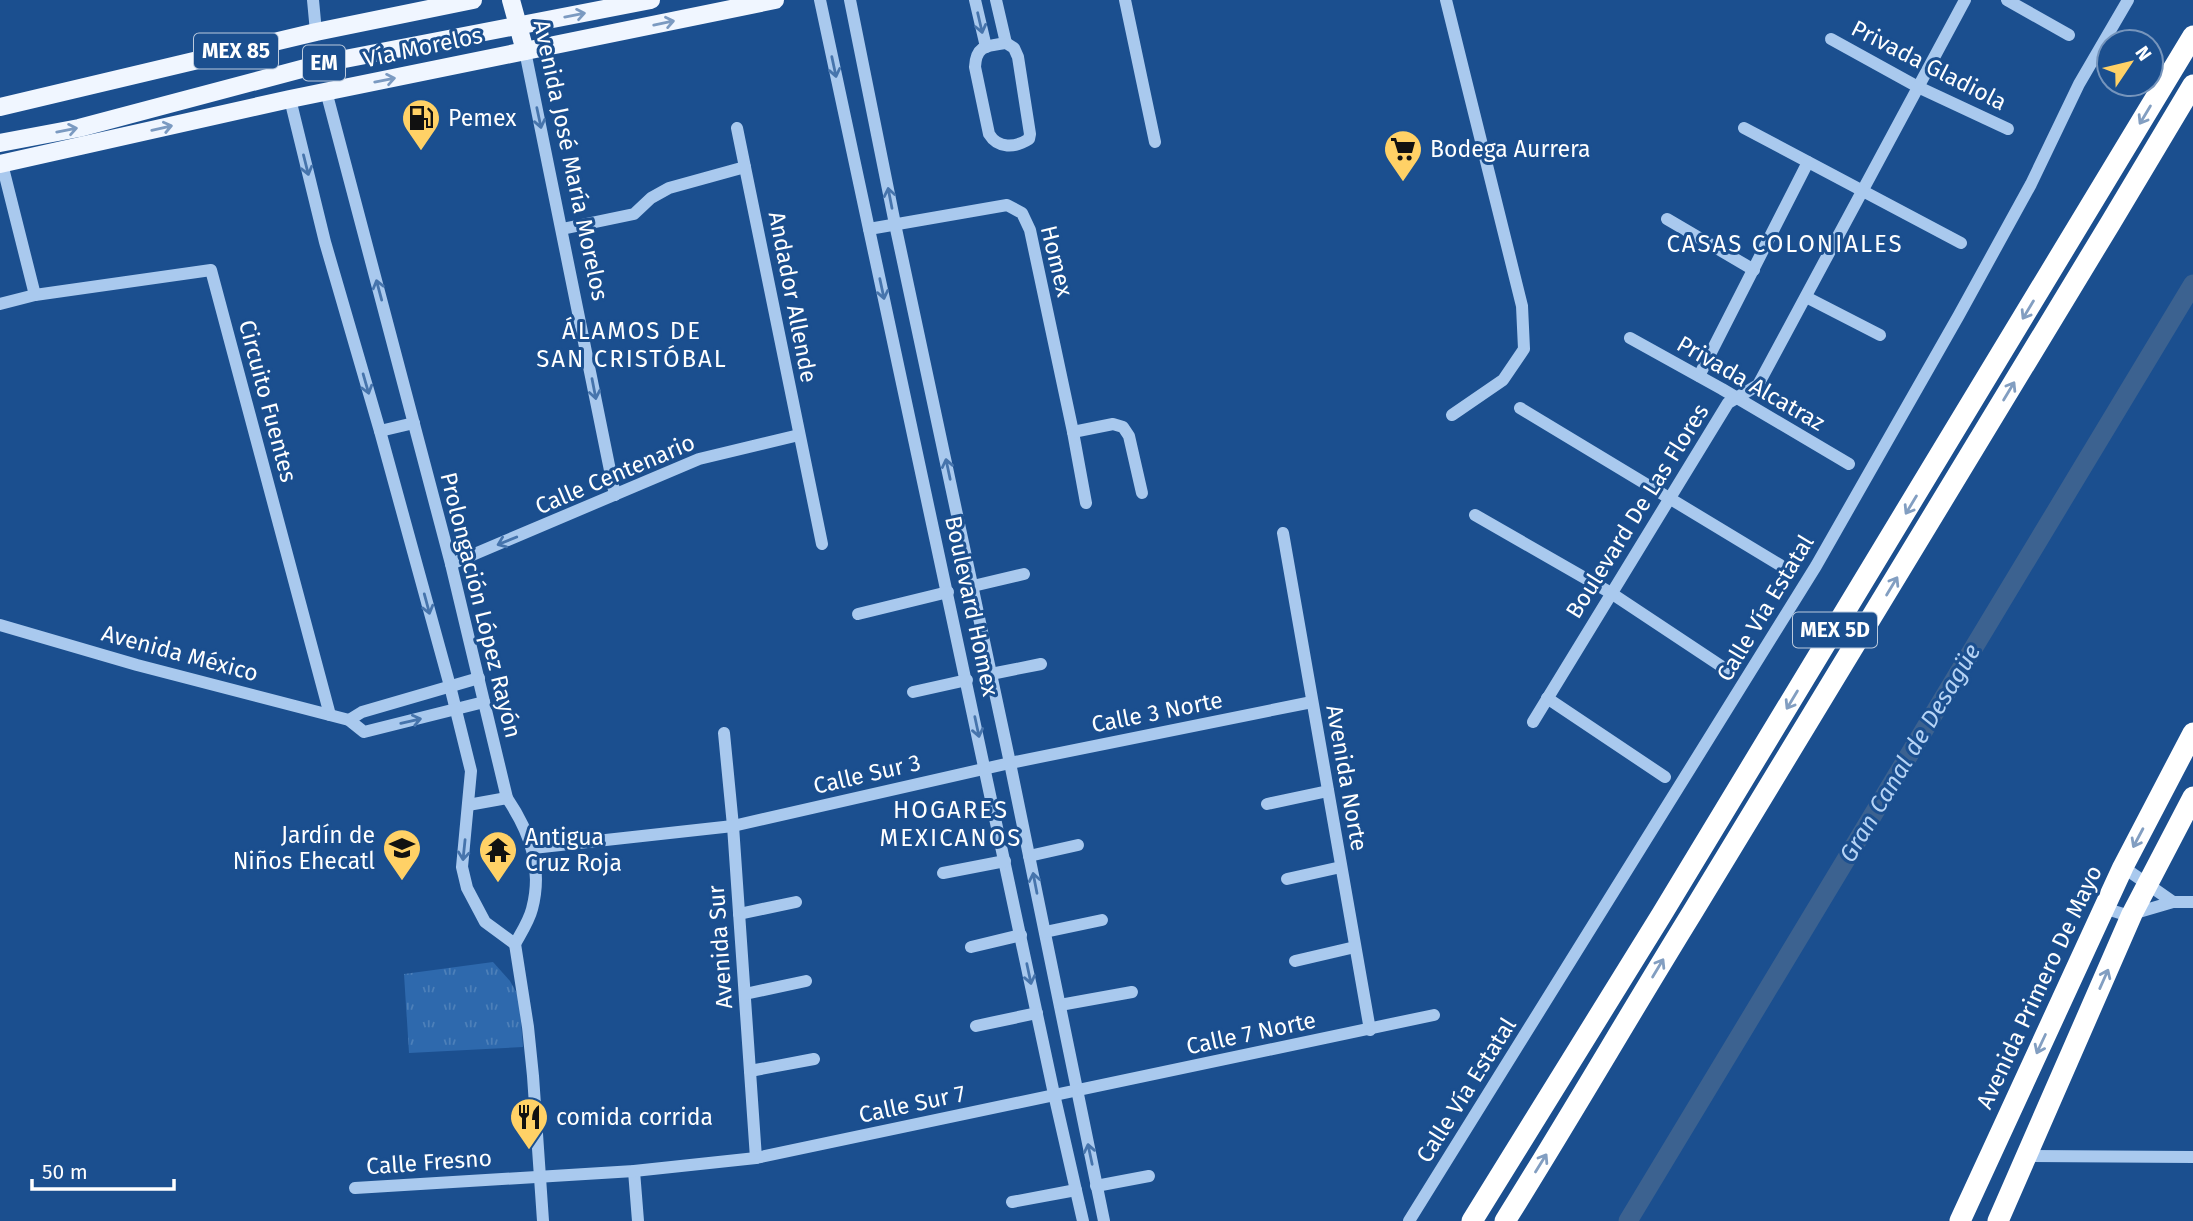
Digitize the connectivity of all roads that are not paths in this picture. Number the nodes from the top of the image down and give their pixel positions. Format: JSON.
{"nodes":[{"id":1,"x":313,"y":0,"type":"edge"},
{"id":2,"x":473,"y":0,"type":"edge"},
{"id":3,"x":511,"y":0,"type":"edge"},
{"id":4,"x":651,"y":0,"type":"edge"},
{"id":5,"x":775,"y":0,"type":"edge"},
{"id":6,"x":820,"y":0,"type":"edge"},
{"id":7,"x":850,"y":0,"type":"edge"},
{"id":8,"x":975,"y":0,"type":"edge"},
{"id":9,"x":996,"y":0,"type":"edge"},
{"id":10,"x":1125,"y":0,"type":"edge"},
{"id":11,"x":1446,"y":0,"type":"edge"},
{"id":12,"x":1965,"y":0,"type":"edge"},
{"id":13,"x":2007,"y":0,"type":"edge"},
{"id":14,"x":2128,"y":0,"type":"edge"},
{"id":15,"x":316,"y":32,"type":"junction"},
{"id":16,"x":2069,"y":35,"type":"dead end"},
{"id":17,"x":2193,"y":36,"type":"edge"},
{"id":18,"x":1831,"y":38,"type":"dead end"},
{"id":19,"x":1006,"y":43,"type":"junction"},
{"id":20,"x":986,"y":47,"type":"junction"},
{"id":21,"x":525,"y":51,"type":"junction"},
{"id":22,"x":2193,"y":85,"type":"edge"},
{"id":23,"x":1919,"y":86,"type":"junction"},
{"id":24,"x":326,"y":92,"type":"junction"},
{"id":25,"x":290,"y":99,"type":"junction"},
{"id":26,"x":0,"y":107,"type":"edge"},
{"id":27,"x":737,"y":128,"type":"dead end"},
{"id":28,"x":1744,"y":128,"type":"dead end"},
{"id":29,"x":2008,"y":130,"type":"dead end"},
{"id":30,"x":1155,"y":142,"type":"dead end"},
{"id":31,"x":0,"y":143,"type":"edge"},
{"id":32,"x":1808,"y":162,"type":"junction"},
{"id":33,"x":1,"y":164,"type":"edge"},
{"id":34,"x":745,"y":167,"type":"junction"},
{"id":35,"x":1862,"y":191,"type":"junction"},
{"id":36,"x":1667,"y":219,"type":"dead end"},
{"id":37,"x":895,"y":224,"type":"junction"},
{"id":38,"x":562,"y":229,"type":"junction"},
{"id":39,"x":869,"y":229,"type":"junction"},
{"id":40,"x":1961,"y":243,"type":"dead end"},
{"id":41,"x":1754,"y":270,"type":"junction"},
{"id":42,"x":35,"y":295,"type":"junction"},
{"id":43,"x":1805,"y":297,"type":"junction"},
{"id":44,"x":0,"y":304,"type":"edge"},
{"id":45,"x":1880,"y":335,"type":"dead end"},
{"id":46,"x":1630,"y":338,"type":"dead end"},
{"id":47,"x":1699,"y":376,"type":"junction"},
{"id":48,"x":1737,"y":398,"type":"junction"},
{"id":49,"x":1520,"y":408,"type":"dead end"},
{"id":50,"x":1452,"y":415,"type":"dead end"},
{"id":51,"x":414,"y":423,"type":"junction"},
{"id":52,"x":380,"y":431,"type":"junction"},
{"id":53,"x":1073,"y":432,"type":"junction"},
{"id":54,"x":940,"y":433,"type":"junction"},
{"id":55,"x":799,"y":435,"type":"junction"},
{"id":56,"x":915,"y":439,"type":"junction"},
{"id":57,"x":1849,"y":464,"type":"dead end"},
{"id":58,"x":1142,"y":493,"type":"dead end"},
{"id":59,"x":615,"y":495,"type":"junction"},
{"id":60,"x":1670,"y":497,"type":"junction"},
{"id":61,"x":1086,"y":503,"type":"dead end"},
{"id":62,"x":1475,"y":515,"type":"dead end"},
{"id":63,"x":1283,"y":533,"type":"dead end"},
{"id":64,"x":822,"y":544,"type":"dead end"},
{"id":65,"x":450,"y":564,"type":"junction"},
{"id":66,"x":1780,"y":565,"type":"dead end"},
{"id":67,"x":1024,"y":574,"type":"dead end"},
{"id":68,"x":973,"y":586,"type":"junction"},
{"id":69,"x":948,"y":592,"type":"junction"},
{"id":70,"x":1611,"y":593,"type":"junction"},
{"id":71,"x":858,"y":614,"type":"dead end"},
{"id":72,"x":0,"y":625,"type":"edge"},
{"id":73,"x":1041,"y":664,"type":"dead end"},
{"id":74,"x":1727,"y":670,"type":"dead end"},
{"id":75,"x":991,"y":674,"type":"junction"},
{"id":76,"x":479,"y":678,"type":"junction"},
{"id":77,"x":967,"y":680,"type":"junction"},
{"id":78,"x":450,"y":686,"type":"junction"},
{"id":79,"x":913,"y":692,"type":"dead end"},
{"id":80,"x":1547,"y":698,"type":"junction"},
{"id":81,"x":484,"y":702,"type":"junction"},
{"id":82,"x":1312,"y":702,"type":"junction"},
{"id":83,"x":455,"y":710,"type":"junction"},
{"id":84,"x":330,"y":715,"type":"junction"},
{"id":85,"x":349,"y":720,"type":"junction"},
{"id":86,"x":1533,"y":722,"type":"dead end"},
{"id":87,"x":724,"y":733,"type":"dead end"},
{"id":88,"x":2193,"y":733,"type":"edge"},
{"id":89,"x":1010,"y":763,"type":"junction"},
{"id":90,"x":986,"y":769,"type":"junction"},
{"id":91,"x":1665,"y":777,"type":"dead end"},
{"id":92,"x":1328,"y":791,"type":"junction"},
{"id":93,"x":2193,"y":797,"type":"edge"},
{"id":94,"x":507,"y":798,"type":"junction"},
{"id":95,"x":1267,"y":804,"type":"dead end"},
{"id":96,"x":468,"y":805,"type":"junction"},
{"id":97,"x":733,"y":826,"type":"junction"},
{"id":98,"x":1078,"y":845,"type":"dead end"},
{"id":99,"x":533,"y":848,"type":"junction"},
{"id":100,"x":1029,"y":856,"type":"junction"},
{"id":101,"x":1005,"y":861,"type":"junction"},
{"id":102,"x":2123,"y":866,"type":"junction"},
{"id":103,"x":1341,"y":867,"type":"junction"},
{"id":104,"x":943,"y":873,"type":"dead end"},
{"id":105,"x":1287,"y":879,"type":"dead end"},
{"id":106,"x":2147,"y":883,"type":"junction"},
{"id":107,"x":796,"y":902,"type":"dead end"},
{"id":108,"x":2173,"y":902,"type":"junction"},
{"id":109,"x":2193,"y":902,"type":"edge"},
{"id":110,"x":2104,"y":908,"type":"junction"},
{"id":111,"x":739,"y":914,"type":"junction"},
{"id":112,"x":2132,"y":914,"type":"junction"},
{"id":113,"x":1102,"y":920,"type":"dead end"},
{"id":114,"x":1045,"y":932,"type":"junction"},
{"id":115,"x":1021,"y":936,"type":"junction"},
{"id":116,"x":515,"y":944,"type":"junction"},
{"id":117,"x":971,"y":947,"type":"dead end"},
{"id":118,"x":1355,"y":947,"type":"junction"},
{"id":119,"x":1296,"y":961,"type":"dead end"},
{"id":120,"x":806,"y":981,"type":"dead end"},
{"id":121,"x":1132,"y":992,"type":"dead end"},
{"id":122,"x":745,"y":994,"type":"junction"},
{"id":123,"x":1059,"y":1005,"type":"junction"},
{"id":124,"x":1037,"y":1013,"type":"junction"},
{"id":125,"x":1434,"y":1015,"type":"dead end"},
{"id":126,"x":976,"y":1026,"type":"dead end"},
{"id":127,"x":1370,"y":1030,"type":"junction"},
{"id":128,"x":814,"y":1059,"type":"dead end"},
{"id":129,"x":750,"y":1071,"type":"junction"},
{"id":130,"x":1077,"y":1090,"type":"junction"},
{"id":131,"x":1054,"y":1094,"type":"junction"},
{"id":132,"x":2026,"y":1156,"type":"junction"},
{"id":133,"x":2193,"y":1157,"type":"edge"},
{"id":134,"x":756,"y":1158,"type":"junction"},
{"id":135,"x":634,"y":1171,"type":"junction"},
{"id":136,"x":540,"y":1176,"type":"junction"},
{"id":137,"x":1149,"y":1176,"type":"dead end"},
{"id":138,"x":1096,"y":1186,"type":"junction"},
{"id":139,"x":355,"y":1188,"type":"dead end"},
{"id":140,"x":1076,"y":1190,"type":"junction"},
{"id":141,"x":1012,"y":1202,"type":"dead end"},
{"id":142,"x":542,"y":1221,"type":"edge"},
{"id":143,"x":638,"y":1221,"type":"edge"},
{"id":144,"x":1083,"y":1221,"type":"edge"},
{"id":145,"x":1104,"y":1221,"type":"edge"},
{"id":146,"x":1409,"y":1221,"type":"edge"},
{"id":147,"x":1472,"y":1221,"type":"edge"},
{"id":148,"x":1505,"y":1221,"type":"edge"},
{"id":149,"x":1960,"y":1221,"type":"edge"},
{"id":150,"x":1998,"y":1221,"type":"edge"}],
"edges":[{"from":1,"to":15,"type":"street"},
{"from":2,"to":15,"type":"main road","name":"Vía Morelos","number":"MEX 85"},
{"from":3,"to":21,"type":"main road","name":"Avenida José María Morelos"},
{"from":31,"to":4,"type":"main road","number":"EM","one_way":true,"bridge":true},
{"from":21,"to":5,"type":"main road","name":"Vía Morelos","number":"MEX 85","one_way":true},
{"from":6,"to":39,"type":"street","name":"Boulevard Homex","one_way":true},
{"from":37,"to":7,"type":"street","name":"Boulevard Homex","one_way":true},
{"from":8,"to":20,"type":"street","one_way":true},
{"from":9,"to":19,"type":"street"},
{"from":10,"to":30,"type":"street"},
{"from":11,"to":50,"type":"street"},
{"from":12,"to":23,"type":"street","name":"Boulevard De Las Flores"},
{"from":13,"to":16,"type":"street"},
{"from":14,"to":146,"type":"street","name":"Calle Vía Estatal"},
{"from":15,"to":26,"type":"main road","name":"Vía Morelos","number":"MEX 85"},
{"from":17,"to":147,"type":"highway","number":"MEX 5D","one_way":true},
{"from":18,"to":23,"type":"street","name":"Privada Gladiola"},
{"from":19,"to":20,"type":"street"},
{"from":19,"to":20,"type":"street"},
{"from":24,"to":21,"type":"main road","name":"Vía Morelos","number":"MEX 85","one_way":true},
{"from":21,"to":38,"type":"street","name":"Avenida José María Morelos","one_way":true},
{"from":148,"to":22,"type":"highway","number":"MEX 5D","one_way":true},
{"from":23,"to":29,"type":"street","name":"Privada Gladiola"},
{"from":23,"to":35,"type":"street","name":"Boulevard De Las Flores"},
{"from":24,"to":25,"type":"main road","name":"Vía Morelos","number":"MEX 85"},
{"from":51,"to":24,"type":"street","name":"Prolongación López Rayón","one_way":true},
{"from":33,"to":25,"type":"main road","name":"Vía Morelos","number":"MEX 85","one_way":true},
{"from":25,"to":52,"type":"street","one_way":true},
{"from":27,"to":34,"type":"street","name":"Andador Allende"},
{"from":28,"to":32,"type":"street"},
{"from":32,"to":35,"type":"street"},
{"from":32,"to":41,"type":"street"},
{"from":33,"to":42,"type":"street"},
{"from":34,"to":38,"type":"street"},
{"from":34,"to":55,"type":"street","name":"Andador Allende"},
{"from":35,"to":40,"type":"street"},
{"from":35,"to":43,"type":"street","name":"Boulevard De Las Flores"},
{"from":36,"to":41,"type":"street"},
{"from":37,"to":39,"type":"street","name":"Homex"},
{"from":37,"to":53,"type":"street","name":"Homex"},
{"from":37,"to":54,"type":"street","name":"Boulevard Homex"},
{"from":38,"to":59,"type":"street","name":"Avenida José María Morelos","one_way":true},
{"from":39,"to":56,"type":"street","name":"Boulevard Homex","one_way":true},
{"from":41,"to":47,"type":"street"},
{"from":42,"to":44,"type":"street"},
{"from":42,"to":84,"type":"street","name":"Circuito Fuentes"},
{"from":43,"to":45,"type":"street"},
{"from":43,"to":48,"type":"street","name":"Boulevard De Las Flores"},
{"from":46,"to":47,"type":"street","name":"Privada Alcatraz"},
{"from":47,"to":48,"type":"street","name":"Privada Alcatraz"},
{"from":48,"to":57,"type":"street","name":"Privada Alcatraz"},
{"from":48,"to":60,"type":"street","name":"Boulevard De Las Flores"},
{"from":49,"to":60,"type":"street"},
{"from":51,"to":52,"type":"street"},
{"from":51,"to":65,"type":"street","name":"Prolongación López Rayón"},
{"from":52,"to":78,"type":"street","one_way":true},
{"from":53,"to":58,"type":"street"},
{"from":53,"to":61,"type":"street","name":"Homex"},
{"from":54,"to":56,"type":"street"},
{"from":68,"to":54,"type":"street","name":"Boulevard Homex","one_way":true},
{"from":55,"to":59,"type":"street","name":"Calle Centenario"},
{"from":55,"to":64,"type":"street","name":"Andador Allende"},
{"from":56,"to":69,"type":"street","name":"Boulevard Homex"},
{"from":59,"to":65,"type":"street","name":"Calle Centenario","one_way":true},
{"from":60,"to":66,"type":"street"},
{"from":60,"to":70,"type":"street","name":"Boulevard De Las Flores"},
{"from":62,"to":70,"type":"street"},
{"from":63,"to":82,"type":"street","name":"Avenida Norte"},
{"from":65,"to":76,"type":"street","name":"Prolongación López Rayón"},
{"from":67,"to":68,"type":"street"},
{"from":68,"to":75,"type":"street","name":"Boulevard Homex"},
{"from":69,"to":71,"type":"street"},
{"from":69,"to":77,"type":"street","name":"Boulevard Homex"},
{"from":70,"to":74,"type":"street"},
{"from":70,"to":80,"type":"street","name":"Boulevard De Las Flores"},
{"from":72,"to":84,"type":"street","name":"Avenida México"},
{"from":73,"to":75,"type":"street"},
{"from":75,"to":89,"type":"street","name":"Boulevard Homex"},
{"from":76,"to":78,"type":"street"},
{"from":76,"to":81,"type":"street","name":"Prolongación López Rayón"},
{"from":77,"to":79,"type":"street"},
{"from":77,"to":90,"type":"street","name":"Boulevard Homex","one_way":true},
{"from":78,"to":83,"type":"street"},
{"from":78,"to":85,"type":"street"},
{"from":80,"to":86,"type":"street","name":"Boulevard De Las Flores"},
{"from":80,"to":91,"type":"street"},
{"from":81,"to":83,"type":"street","name":"Avenida México"},
{"from":81,"to":94,"type":"street","name":"Prolongación López Rayón"},
{"from":82,"to":89,"type":"street","name":"Calle 3 Norte"},
{"from":82,"to":92,"type":"street","name":"Avenida Norte"},
{"from":85,"to":83,"type":"street","name":"Avenida México","one_way":true},
{"from":83,"to":96,"type":"street"},
{"from":84,"to":85,"type":"street","name":"Avenida México"},
{"from":87,"to":97,"type":"street","name":"Avenida Sur"},
{"from":88,"to":102,"type":"highway","name":"Avenida Primero De Mayo","one_way":true},
{"from":89,"to":90,"type":"street","name":"Calle Sur 3"},
{"from":89,"to":100,"type":"street","name":"Boulevard Homex"},
{"from":90,"to":97,"type":"street","name":"Calle Sur 3"},
{"from":90,"to":101,"type":"street","name":"Boulevard Homex"},
{"from":92,"to":95,"type":"street"},
{"from":92,"to":103,"type":"street","name":"Avenida Norte"},
{"from":93,"to":106,"type":"highway"},
{"from":94,"to":96,"type":"street"},
{"from":94,"to":99,"type":"street","name":"Prolongación López Rayón"},
{"from":96,"to":116,"type":"street","one_way":true},
{"from":97,"to":99,"type":"street","name":"Calle Sur 3"},
{"from":97,"to":111,"type":"street","name":"Avenida Sur"},
{"from":98,"to":100,"type":"street"},
{"from":99,"to":116,"type":"street","name":"Prolongación López Rayón"},
{"from":114,"to":100,"type":"street","name":"Boulevard Homex","one_way":true},
{"from":101,"to":104,"type":"street"},
{"from":101,"to":115,"type":"street","name":"Boulevard Homex"},
{"from":102,"to":106,"type":"street"},
{"from":102,"to":110,"type":"highway","name":"Avenida Primero De Mayo"},
{"from":103,"to":105,"type":"street"},
{"from":103,"to":118,"type":"street","name":"Avenida Norte"},
{"from":106,"to":108,"type":"street"},
{"from":106,"to":112,"type":"highway"},
{"from":107,"to":111,"type":"street"},
{"from":108,"to":109,"type":"street"},
{"from":108,"to":112,"type":"street"},
{"from":110,"to":112,"type":"street"},
{"from":110,"to":149,"type":"highway","name":"Avenida Primero De Mayo","one_way":true},
{"from":111,"to":122,"type":"street","name":"Avenida Sur"},
{"from":132,"to":112,"type":"highway","one_way":true},
{"from":113,"to":114,"type":"street"},
{"from":114,"to":123,"type":"street","name":"Boulevard Homex"},
{"from":115,"to":117,"type":"street"},
{"from":115,"to":124,"type":"street","name":"Boulevard Homex","one_way":true},
{"from":116,"to":136,"type":"street"},
{"from":118,"to":119,"type":"street"},
{"from":118,"to":127,"type":"street","name":"Avenida Norte"},
{"from":120,"to":122,"type":"street"},
{"from":121,"to":123,"type":"street"},
{"from":122,"to":129,"type":"street","name":"Avenida Sur"},
{"from":123,"to":130,"type":"street","name":"Boulevard Homex"},
{"from":124,"to":126,"type":"street"},
{"from":124,"to":131,"type":"street","name":"Boulevard Homex"},
{"from":125,"to":127,"type":"street","name":"Calle 7 Norte"},
{"from":127,"to":130,"type":"street","name":"Calle 7 Norte"},
{"from":128,"to":129,"type":"street"},
{"from":129,"to":134,"type":"street","name":"Avenida Sur"},
{"from":130,"to":131,"type":"street","name":"Calle Sur 7"},
{"from":138,"to":130,"type":"street","name":"Boulevard Homex","one_way":true},
{"from":131,"to":134,"type":"street","name":"Calle Sur 7"},
{"from":131,"to":140,"type":"street","name":"Boulevard Homex"},
{"from":132,"to":133,"type":"street"},
{"from":132,"to":150,"type":"highway"},
{"from":134,"to":135,"type":"street","name":"Calle Fresno"},
{"from":135,"to":136,"type":"street","name":"Calle Fresno"},
{"from":135,"to":143,"type":"street"},
{"from":136,"to":139,"type":"street","name":"Calle Fresno"},
{"from":136,"to":142,"type":"street"},
{"from":137,"to":138,"type":"street"},
{"from":138,"to":145,"type":"street","name":"Boulevard Homex"},
{"from":140,"to":141,"type":"street"},
{"from":140,"to":144,"type":"street","name":"Boulevard Homex"}]}
